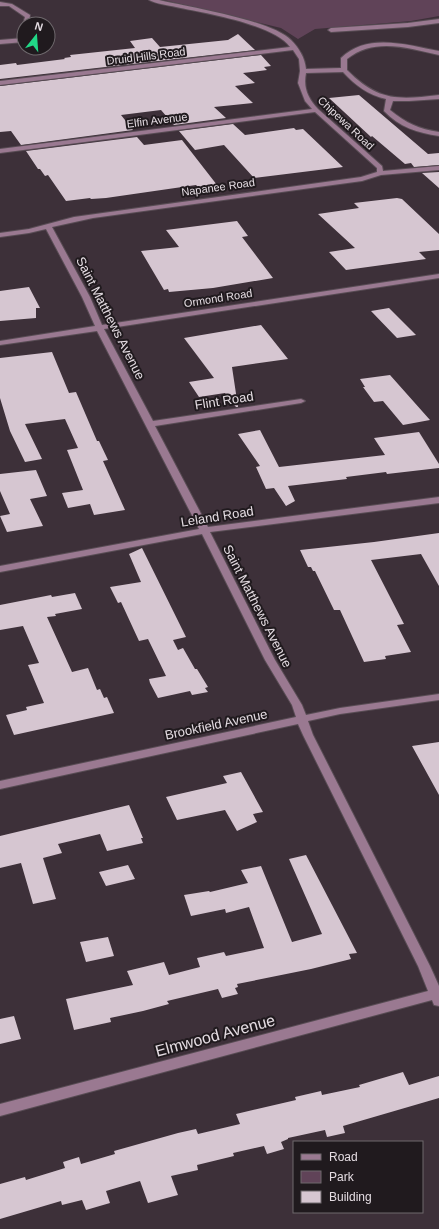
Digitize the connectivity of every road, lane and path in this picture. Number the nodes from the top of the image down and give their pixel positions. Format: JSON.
{"nodes":[{"id":1,"x":152,"y":0,"type":"edge"},
{"id":2,"x":0,"y":4,"type":"edge"},
{"id":3,"x":28,"y":16,"type":"edge"},
{"id":4,"x":439,"y":20,"type":"edge"},
{"id":5,"x":331,"y":30,"type":"dead end"},
{"id":6,"x":387,"y":34,"type":"junction"},
{"id":7,"x":16,"y":41,"type":"edge"},
{"id":8,"x":0,"y":42,"type":"edge"},
{"id":9,"x":295,"y":48,"type":"junction"},
{"id":10,"x":439,"y":53,"type":"edge"},
{"id":11,"x":344,"y":70,"type":"junction"},
{"id":12,"x":303,"y":71,"type":"junction"},
{"id":13,"x":0,"y":83,"type":"edge"},
{"id":14,"x":439,"y":97,"type":"edge"},
{"id":15,"x":389,"y":99,"type":"junction"},
{"id":16,"x":316,"y":110,"type":"junction"},
{"id":17,"x":417,"y":131,"type":"junction"},
{"id":18,"x":439,"y":134,"type":"edge"},
{"id":19,"x":439,"y":140,"type":"edge"},
{"id":20,"x":0,"y":151,"type":"edge"},
{"id":21,"x":439,"y":168,"type":"edge"},
{"id":22,"x":380,"y":173,"type":"junction"},
{"id":23,"x":48,"y":226,"type":"junction"},
{"id":24,"x":0,"y":235,"type":"edge"},
{"id":25,"x":439,"y":276,"type":"edge"},
{"id":26,"x":99,"y":328,"type":"junction"},
{"id":27,"x":0,"y":343,"type":"edge"},
{"id":28,"x":302,"y":402,"type":"dead end"},
{"id":29,"x":150,"y":424,"type":"junction"},
{"id":30,"x":439,"y":500,"type":"edge"},
{"id":31,"x":205,"y":530,"type":"junction"},
{"id":32,"x":0,"y":568,"type":"edge"},
{"id":33,"x":439,"y":697,"type":"edge"},
{"id":34,"x":302,"y":719,"type":"junction"},
{"id":35,"x":0,"y":785,"type":"edge"},
{"id":36,"x":438,"y":996,"type":"edge"},
{"id":37,"x":0,"y":1110,"type":"edge"}],
"edges":[{"from":1,"to":9,"type":"street","name":"Chipewa Road"},
{"from":2,"to":3,"type":"street"},
{"from":4,"to":6,"type":"street"},
{"from":5,"to":6,"type":"street"},
{"from":6,"to":10,"type":"street"},
{"from":6,"to":11,"type":"street"},
{"from":7,"to":8,"type":"street"},
{"from":9,"to":12,"type":"street","name":"Chipewa Road"},
{"from":9,"to":13,"type":"street","name":"Druid Hills Road"},
{"from":11,"to":12,"type":"street"},
{"from":11,"to":15,"type":"street"},
{"from":12,"to":16,"type":"street","name":"Chipewa Road"},
{"from":14,"to":15,"type":"street"},
{"from":15,"to":17,"type":"street"},
{"from":16,"to":20,"type":"street","name":"Elfin Avenue"},
{"from":16,"to":22,"type":"street","name":"Chipewa Road"},
{"from":17,"to":18,"type":"street"},
{"from":17,"to":19,"type":"street"},
{"from":21,"to":22,"type":"street","name":"Napanee Road"},
{"from":22,"to":23,"type":"street","name":"Napanee Road"},
{"from":23,"to":24,"type":"street","name":"Napanee Road"},
{"from":23,"to":26,"type":"street","name":"Saint Matthews Avenue"},
{"from":25,"to":26,"type":"street","name":"Ormond Road"},
{"from":26,"to":27,"type":"street","name":"Ormond Road"},
{"from":26,"to":29,"type":"street","name":"Saint Matthews Avenue"},
{"from":28,"to":29,"type":"street","name":"Flint Road"},
{"from":29,"to":31,"type":"street","name":"Saint Matthews Avenue"},
{"from":30,"to":31,"type":"street","name":"Leland Road"},
{"from":31,"to":32,"type":"street","name":"Leland Road"},
{"from":31,"to":34,"type":"street","name":"Saint Matthews Avenue"},
{"from":33,"to":34,"type":"street","name":"Brookfield Avenue"},
{"from":34,"to":35,"type":"street","name":"Brookfield Avenue"},
{"from":34,"to":36,"type":"street","name":"Saint Matthews Avenue"},
{"from":36,"to":37,"type":"street","name":"Elmwood Avenue"}]}
